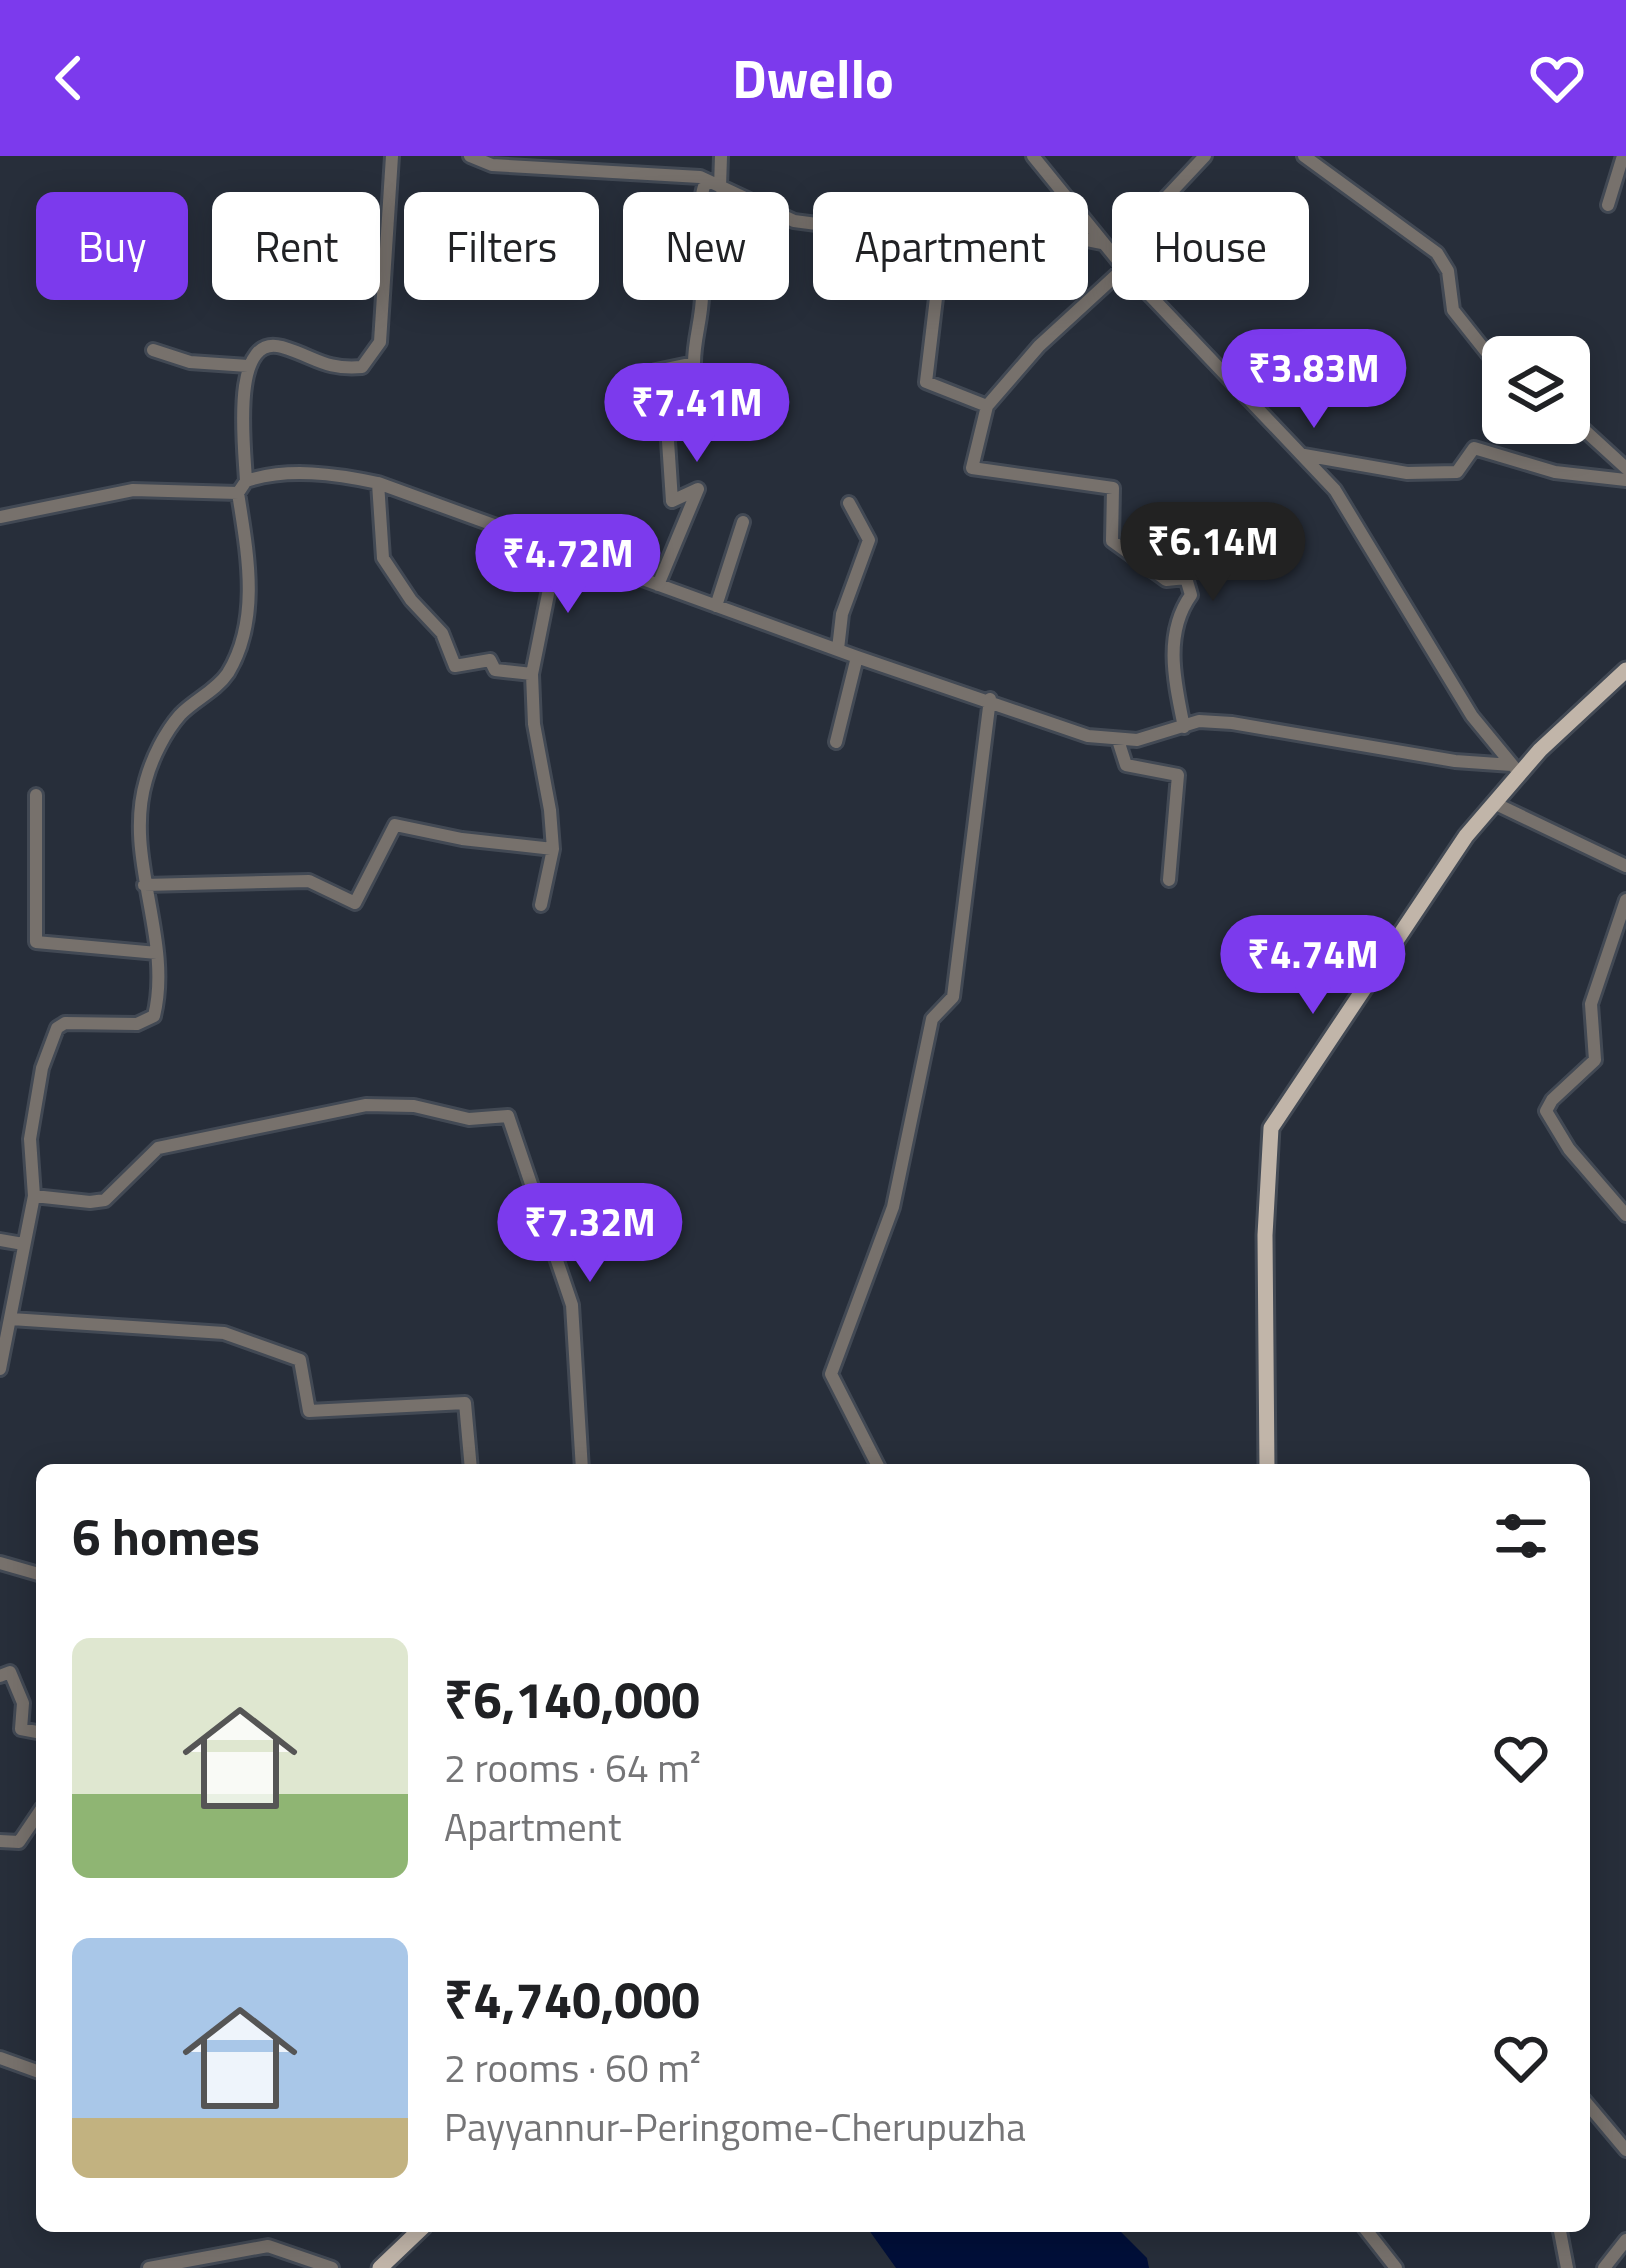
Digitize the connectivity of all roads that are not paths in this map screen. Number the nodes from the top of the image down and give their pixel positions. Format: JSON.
{"nodes":[{"id":1,"x":392,"y":156,"type":"edge"},
{"id":2,"x":470,"y":156,"type":"edge"},
{"id":3,"x":721,"y":156,"type":"edge"},
{"id":4,"x":1033,"y":156,"type":"edge"},
{"id":5,"x":1205,"y":156,"type":"edge"},
{"id":6,"x":1304,"y":156,"type":"edge"},
{"id":7,"x":1623,"y":156,"type":"edge"},
{"id":8,"x":706,"y":180,"type":"junction"},
{"id":9,"x":720,"y":187,"type":"junction"},
{"id":10,"x":1608,"y":205,"type":"dead end"},
{"id":11,"x":813,"y":224,"type":"edge"},
{"id":12,"x":1088,"y":245,"type":"edge"},
{"id":13,"x":1108,"y":249,"type":"junction"},
{"id":14,"x":1112,"y":254,"type":"edge"},
{"id":15,"x":1112,"y":279,"type":"edge"},
{"id":16,"x":936,"y":300,"type":"edge"},
{"id":17,"x":1155,"y":300,"type":"edge"},
{"id":18,"x":1482,"y":346,"type":"edge"},
{"id":19,"x":153,"y":350,"type":"dead end"},
{"id":20,"x":248,"y":366,"type":"junction"},
{"id":21,"x":987,"y":406,"type":"junction"},
{"id":22,"x":1590,"y":435,"type":"edge"},
{"id":23,"x":1303,"y":455,"type":"junction"},
{"id":24,"x":1626,"y":468,"type":"edge"},
{"id":25,"x":1626,"y":480,"type":"edge"},
{"id":26,"x":378,"y":483,"type":"junction"},
{"id":27,"x":242,"y":487,"type":"junction"},
{"id":28,"x":849,"y":502,"type":"dead end"},
{"id":29,"x":0,"y":517,"type":"edge"},
{"id":30,"x":743,"y":522,"type":"dead end"},
{"id":31,"x":557,"y":549,"type":"junction"},
{"id":32,"x":658,"y":585,"type":"junction"},
{"id":33,"x":716,"y":606,"type":"junction"},
{"id":34,"x":838,"y":649,"type":"junction"},
{"id":35,"x":857,"y":657,"type":"junction"},
{"id":36,"x":1626,"y":670,"type":"edge"},
{"id":37,"x":532,"y":674,"type":"junction"},
{"id":38,"x":990,"y":699,"type":"junction"},
{"id":39,"x":1184,"y":727,"type":"junction"},
{"id":40,"x":1118,"y":740,"type":"junction"},
{"id":41,"x":836,"y":742,"type":"dead end"},
{"id":42,"x":1516,"y":768,"type":"junction"},
{"id":43,"x":36,"y":794,"type":"dead end"},
{"id":44,"x":1494,"y":802,"type":"junction"},
{"id":45,"x":553,"y":849,"type":"junction"},
{"id":46,"x":1626,"y":866,"type":"edge"},
{"id":47,"x":1169,"y":880,"type":"dead end"},
{"id":48,"x":144,"y":885,"type":"junction"},
{"id":49,"x":1626,"y":900,"type":"edge"},
{"id":50,"x":541,"y":905,"type":"dead end"},
{"id":51,"x":158,"y":953,"type":"junction"},
{"id":52,"x":34,"y":1196,"type":"junction"},
{"id":53,"x":1626,"y":1215,"type":"edge"},
{"id":54,"x":0,"y":1240,"type":"edge"},
{"id":55,"x":23,"y":1244,"type":"junction"},
{"id":56,"x":11,"y":1319,"type":"junction"},
{"id":57,"x":0,"y":1369,"type":"edge"},
{"id":58,"x":471,"y":1464,"type":"edge"},
{"id":59,"x":582,"y":1464,"type":"edge"},
{"id":60,"x":877,"y":1464,"type":"edge"},
{"id":61,"x":1267,"y":1464,"type":"edge"},
{"id":62,"x":0,"y":1563,"type":"edge"},
{"id":63,"x":36,"y":1573,"type":"edge"},
{"id":64,"x":0,"y":1676,"type":"edge"},
{"id":65,"x":36,"y":1732,"type":"edge"},
{"id":66,"x":36,"y":1817,"type":"edge"},
{"id":67,"x":0,"y":1841,"type":"edge"},
{"id":68,"x":0,"y":2058,"type":"edge"},
{"id":69,"x":36,"y":2071,"type":"edge"},
{"id":70,"x":1590,"y":2107,"type":"edge"},
{"id":71,"x":1626,"y":2150,"type":"edge"},
{"id":72,"x":418,"y":2232,"type":"edge"},
{"id":73,"x":1368,"y":2232,"type":"edge"},
{"id":74,"x":1559,"y":2232,"type":"edge"},
{"id":75,"x":1626,"y":2240,"type":"edge"},
{"id":76,"x":149,"y":2268,"type":"edge"},
{"id":77,"x":332,"y":2268,"type":"edge"},
{"id":78,"x":380,"y":2268,"type":"edge"},
{"id":79,"x":1396,"y":2268,"type":"edge"},
{"id":80,"x":1567,"y":2268,"type":"edge"},
{"id":81,"x":1604,"y":2268,"type":"edge"}],
"edges":[{"from":1,"to":20,"type":"street"},
{"from":2,"to":8,"type":"street"},
{"from":3,"to":9,"type":"street"},
{"from":4,"to":13,"type":"street"},
{"from":5,"to":13,"type":"street"},
{"from":6,"to":18,"type":"street"},
{"from":7,"to":10,"type":"street"},
{"from":8,"to":9,"type":"street"},
{"from":8,"to":32,"type":"street"},
{"from":9,"to":11,"type":"street"},
{"from":12,"to":13,"type":"street"},
{"from":13,"to":14,"type":"street"},
{"from":15,"to":21,"type":"street"},
{"from":16,"to":21,"type":"street"},
{"from":17,"to":23,"type":"street"},
{"from":19,"to":20,"type":"street"},
{"from":20,"to":27,"type":"street"},
{"from":21,"to":39,"type":"street"},
{"from":22,"to":24,"type":"street"},
{"from":23,"to":25,"type":"street"},
{"from":23,"to":42,"type":"street"},
{"from":26,"to":27,"type":"street"},
{"from":26,"to":31,"type":"street"},
{"from":26,"to":37,"type":"street"},
{"from":27,"to":29,"type":"street"},
{"from":27,"to":48,"type":"street"},
{"from":28,"to":34,"type":"street"},
{"from":30,"to":33,"type":"street"},
{"from":31,"to":32,"type":"street"},
{"from":31,"to":37,"type":"street"},
{"from":32,"to":33,"type":"street"},
{"from":33,"to":34,"type":"street"},
{"from":34,"to":35,"type":"street"},
{"from":35,"to":38,"type":"street"},
{"from":35,"to":41,"type":"street"},
{"from":36,"to":42,"type":"main road"},
{"from":37,"to":45,"type":"street"},
{"from":38,"to":40,"type":"street"},
{"from":38,"to":60,"type":"street"},
{"from":39,"to":40,"type":"street"},
{"from":39,"to":42,"type":"street"},
{"from":40,"to":47,"type":"street"},
{"from":42,"to":44,"type":"main road"},
{"from":43,"to":51,"type":"street"},
{"from":44,"to":46,"type":"street"},
{"from":44,"to":61,"type":"main road"},
{"from":45,"to":48,"type":"street"},
{"from":45,"to":50,"type":"street"},
{"from":48,"to":51,"type":"street"},
{"from":49,"to":53,"type":"street"},
{"from":51,"to":52,"type":"street"},
{"from":52,"to":55,"type":"street"},
{"from":52,"to":59,"type":"street"},
{"from":54,"to":55,"type":"street"},
{"from":55,"to":56,"type":"street"},
{"from":56,"to":57,"type":"street"},
{"from":56,"to":58,"type":"street"},
{"from":62,"to":63,"type":"street"},
{"from":64,"to":65,"type":"street"},
{"from":66,"to":67,"type":"street"},
{"from":68,"to":69,"type":"street"},
{"from":70,"to":71,"type":"street"},
{"from":72,"to":78,"type":"main road"},
{"from":73,"to":79,"type":"street"},
{"from":74,"to":80,"type":"street"},
{"from":75,"to":81,"type":"street"},
{"from":76,"to":77,"type":"street"}]}
